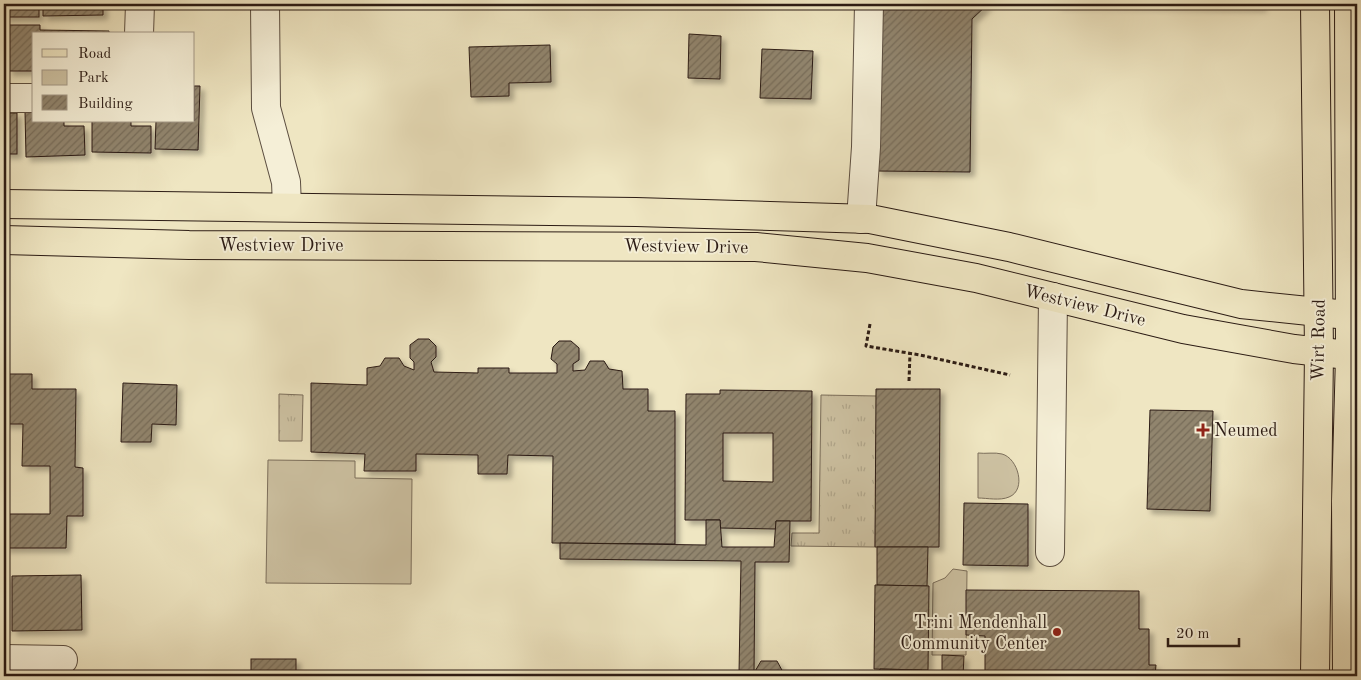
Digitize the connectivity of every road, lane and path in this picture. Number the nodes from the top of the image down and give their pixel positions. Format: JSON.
{"nodes":[{"id":1,"x":140,"y":4,"type":"edge"},
{"id":2,"x":266,"y":4,"type":"edge"},
{"id":3,"x":870,"y":4,"type":"edge"},
{"id":4,"x":1315,"y":4,"type":"edge"},
{"id":5,"x":1349,"y":4,"type":"edge"},
{"id":6,"x":139,"y":32,"type":"edge"},
{"id":7,"x":4,"y":98,"type":"edge"},
{"id":8,"x":32,"y":98,"type":"edge"},
{"id":9,"x":4,"y":204,"type":"edge"},
{"id":10,"x":287,"y":207,"type":"junction"},
{"id":11,"x":425,"y":209,"type":"junction"},
{"id":12,"x":865,"y":219,"type":"junction"},
{"id":13,"x":4,"y":240,"type":"edge"},
{"id":14,"x":984,"y":242,"type":"junction"},
{"id":15,"x":424,"y":245,"type":"junction"},
{"id":16,"x":868,"y":258,"type":"junction"},
{"id":17,"x":976,"y":278,"type":"junction"},
{"id":18,"x":1053,"y":297,"type":"junction"},
{"id":19,"x":1319,"y":314,"type":"junction"},
{"id":20,"x":1353,"y":316,"type":"edge"},
{"id":21,"x":870,"y":324,"type":"dead end"},
{"id":22,"x":1319,"y":352,"type":"junction"},
{"id":23,"x":910,"y":353,"type":"junction"},
{"id":24,"x":1354,"y":356,"type":"edge"},
{"id":25,"x":1010,"y":376,"type":"dead end"},
{"id":26,"x":909,"y":381,"type":"dead end"},
{"id":27,"x":1050,"y":552,"type":"dead end"},
{"id":28,"x":4,"y":660,"type":"edge"},
{"id":29,"x":63,"y":660,"type":"dead end"},
{"id":30,"x":1315,"y":676,"type":"edge"},
{"id":31,"x":1347,"y":676,"type":"edge"}],
"edges":[{"from":1,"to":6,"type":"street"},
{"from":2,"to":10,"type":"street"},
{"from":3,"to":12,"type":"street"},
{"from":4,"to":19,"type":"main road","name":"Wirt Road"},
{"from":5,"to":20,"type":"main road","name":"Wirt Road"},
{"from":7,"to":8,"type":"street"},
{"from":9,"to":10,"type":"main road","name":"Westview Drive"},
{"from":10,"to":11,"type":"main road","name":"Westview Drive"},
{"from":11,"to":12,"type":"main road","name":"Westview Drive"},
{"from":11,"to":15,"type":"main road"},
{"from":12,"to":14,"type":"main road","name":"Westview Drive"},
{"from":12,"to":16,"type":"main road"},
{"from":13,"to":15,"type":"main road","name":"Westview Drive"},
{"from":14,"to":17,"type":"main road"},
{"from":14,"to":19,"type":"main road","name":"Westview Drive"},
{"from":15,"to":16,"type":"main road","name":"Westview Drive"},
{"from":16,"to":17,"type":"main road","name":"Westview Drive"},
{"from":17,"to":18,"type":"main road","name":"Westview Drive"},
{"from":18,"to":22,"type":"main road","name":"Westview Drive"},
{"from":18,"to":27,"type":"street"},
{"from":19,"to":20,"type":"main road","name":"Westview Drive"},
{"from":19,"to":22,"type":"main road","name":"Wirt Road"},
{"from":20,"to":24,"type":"main road","name":"Wirt Road"},
{"from":21,"to":23,"type":"path"},
{"from":22,"to":24,"type":"main road","name":"Westview Drive"},
{"from":22,"to":30,"type":"main road","name":"Wirt Road"},
{"from":23,"to":25,"type":"path"},
{"from":23,"to":26,"type":"path"},
{"from":24,"to":31,"type":"main road","name":"Wirt Road"},
{"from":28,"to":29,"type":"street"}]}
